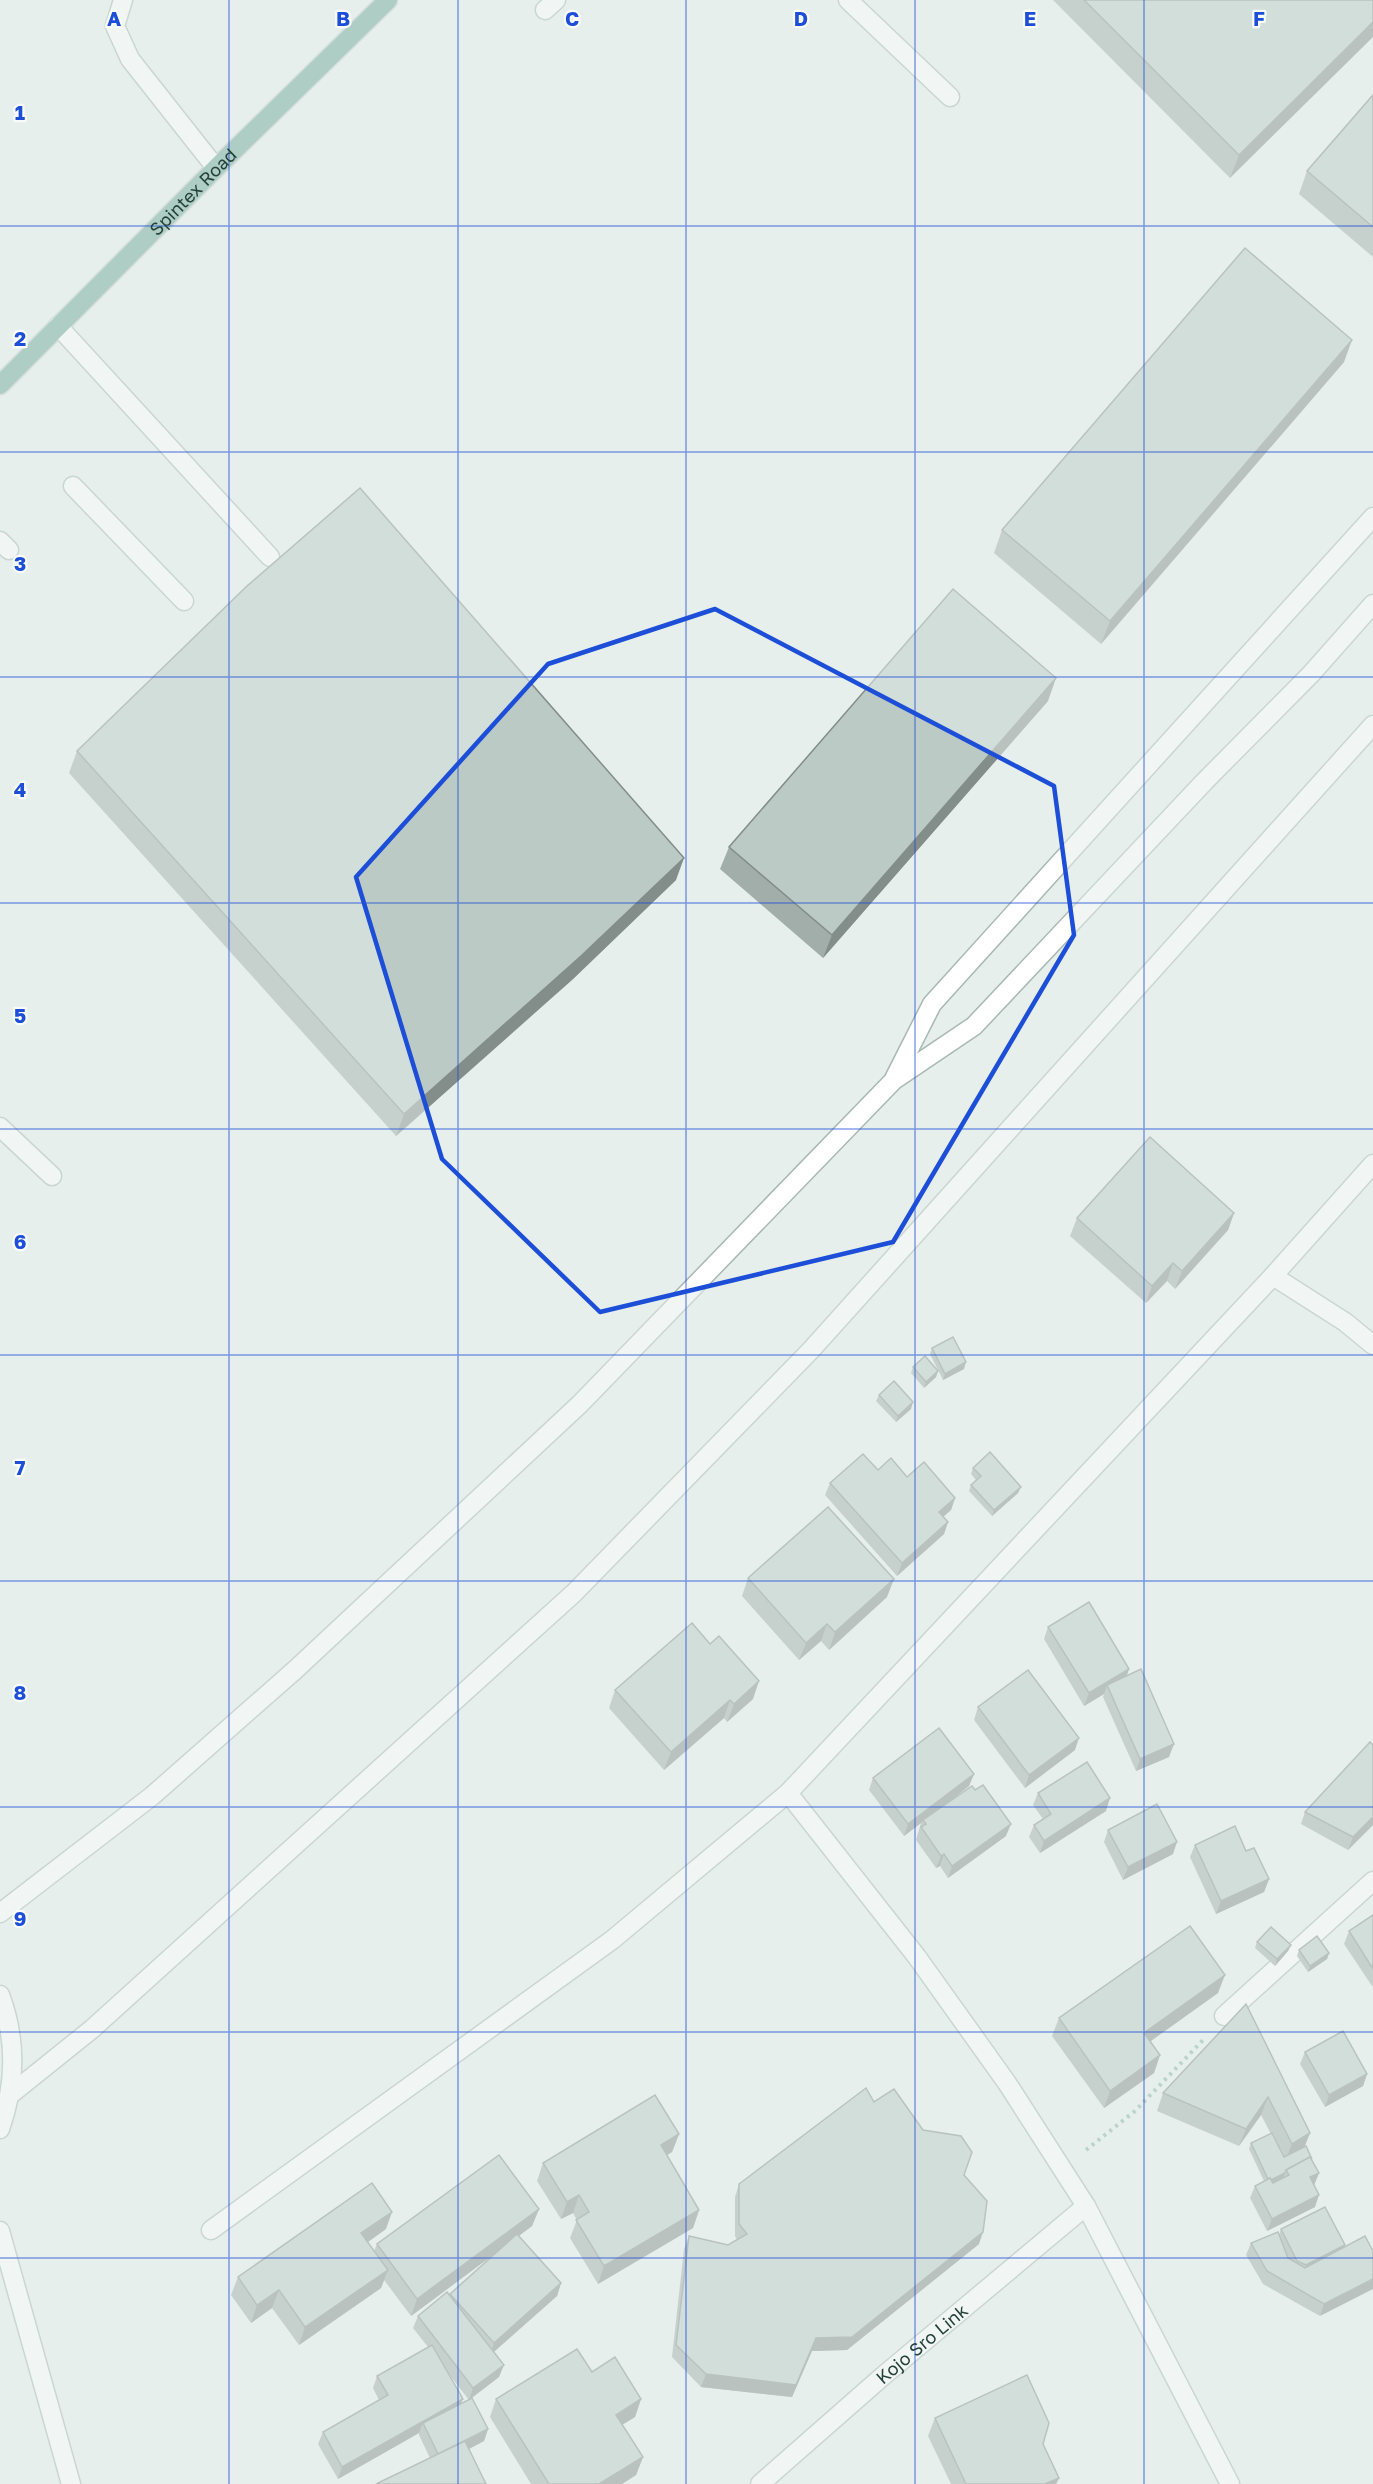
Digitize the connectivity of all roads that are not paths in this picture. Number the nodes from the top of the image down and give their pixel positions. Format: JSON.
{"nodes":[{"id":1,"x":123,"y":0,"type":"edge"},
{"id":2,"x":388,"y":0,"type":"edge"},
{"id":3,"x":848,"y":0,"type":"edge"},
{"id":4,"x":950,"y":97,"type":"dead end"},
{"id":5,"x":216,"y":168,"type":"junction"},
{"id":6,"x":58,"y":326,"type":"junction"},
{"id":7,"x":0,"y":385,"type":"edge"},
{"id":8,"x":73,"y":486,"type":"dead end"},
{"id":9,"x":1373,"y":517,"type":"edge"},
{"id":10,"x":270,"y":557,"type":"dead end"},
{"id":11,"x":184,"y":602,"type":"dead end"},
{"id":12,"x":1373,"y":604,"type":"edge"},
{"id":13,"x":1373,"y":725,"type":"edge"},
{"id":14,"x":894,"y":1080,"type":"junction"},
{"id":15,"x":0,"y":1127,"type":"edge"},
{"id":16,"x":1373,"y":1164,"type":"edge"},
{"id":17,"x":52,"y":1176,"type":"dead end"},
{"id":18,"x":1273,"y":1276,"type":"junction"},
{"id":19,"x":1373,"y":1345,"type":"edge"},
{"id":20,"x":788,"y":1794,"type":"junction"},
{"id":21,"x":1373,"y":1881,"type":"edge"},
{"id":22,"x":0,"y":1913,"type":"edge"},
{"id":23,"x":0,"y":1995,"type":"edge"},
{"id":24,"x":1224,"y":2016,"type":"road end"},
{"id":25,"x":11,"y":2094,"type":"junction"},
{"id":26,"x":0,"y":2129,"type":"edge"},
{"id":27,"x":1086,"y":2206,"type":"junction"},
{"id":28,"x":211,"y":2230,"type":"dead end"},
{"id":29,"x":0,"y":2231,"type":"edge"},
{"id":30,"x":71,"y":2484,"type":"edge"},
{"id":31,"x":760,"y":2484,"type":"edge"},
{"id":32,"x":1230,"y":2484,"type":"edge"}],
"edges":[{"from":1,"to":5,"type":"street"},
{"from":2,"to":5,"type":"main road","name":"Spintex Road"},
{"from":3,"to":4,"type":"street"},
{"from":5,"to":6,"type":"main road","name":"Spintex Road"},
{"from":6,"to":7,"type":"main road","name":"Spintex Road"},
{"from":6,"to":10,"type":"street"},
{"from":8,"to":11,"type":"street"},
{"from":9,"to":14,"type":"street"},
{"from":12,"to":14,"type":"street"},
{"from":13,"to":25,"type":"street"},
{"from":14,"to":22,"type":"street"},
{"from":15,"to":17,"type":"street"},
{"from":16,"to":18,"type":"street"},
{"from":18,"to":19,"type":"street"},
{"from":18,"to":20,"type":"street"},
{"from":20,"to":27,"type":"street"},
{"from":20,"to":28,"type":"street"},
{"from":21,"to":24,"type":"street"},
{"from":23,"to":25,"type":"street"},
{"from":25,"to":26,"type":"street"},
{"from":27,"to":31,"type":"street","name":"Kojo Sro Link"},
{"from":27,"to":32,"type":"street"},
{"from":29,"to":30,"type":"street"}]}
